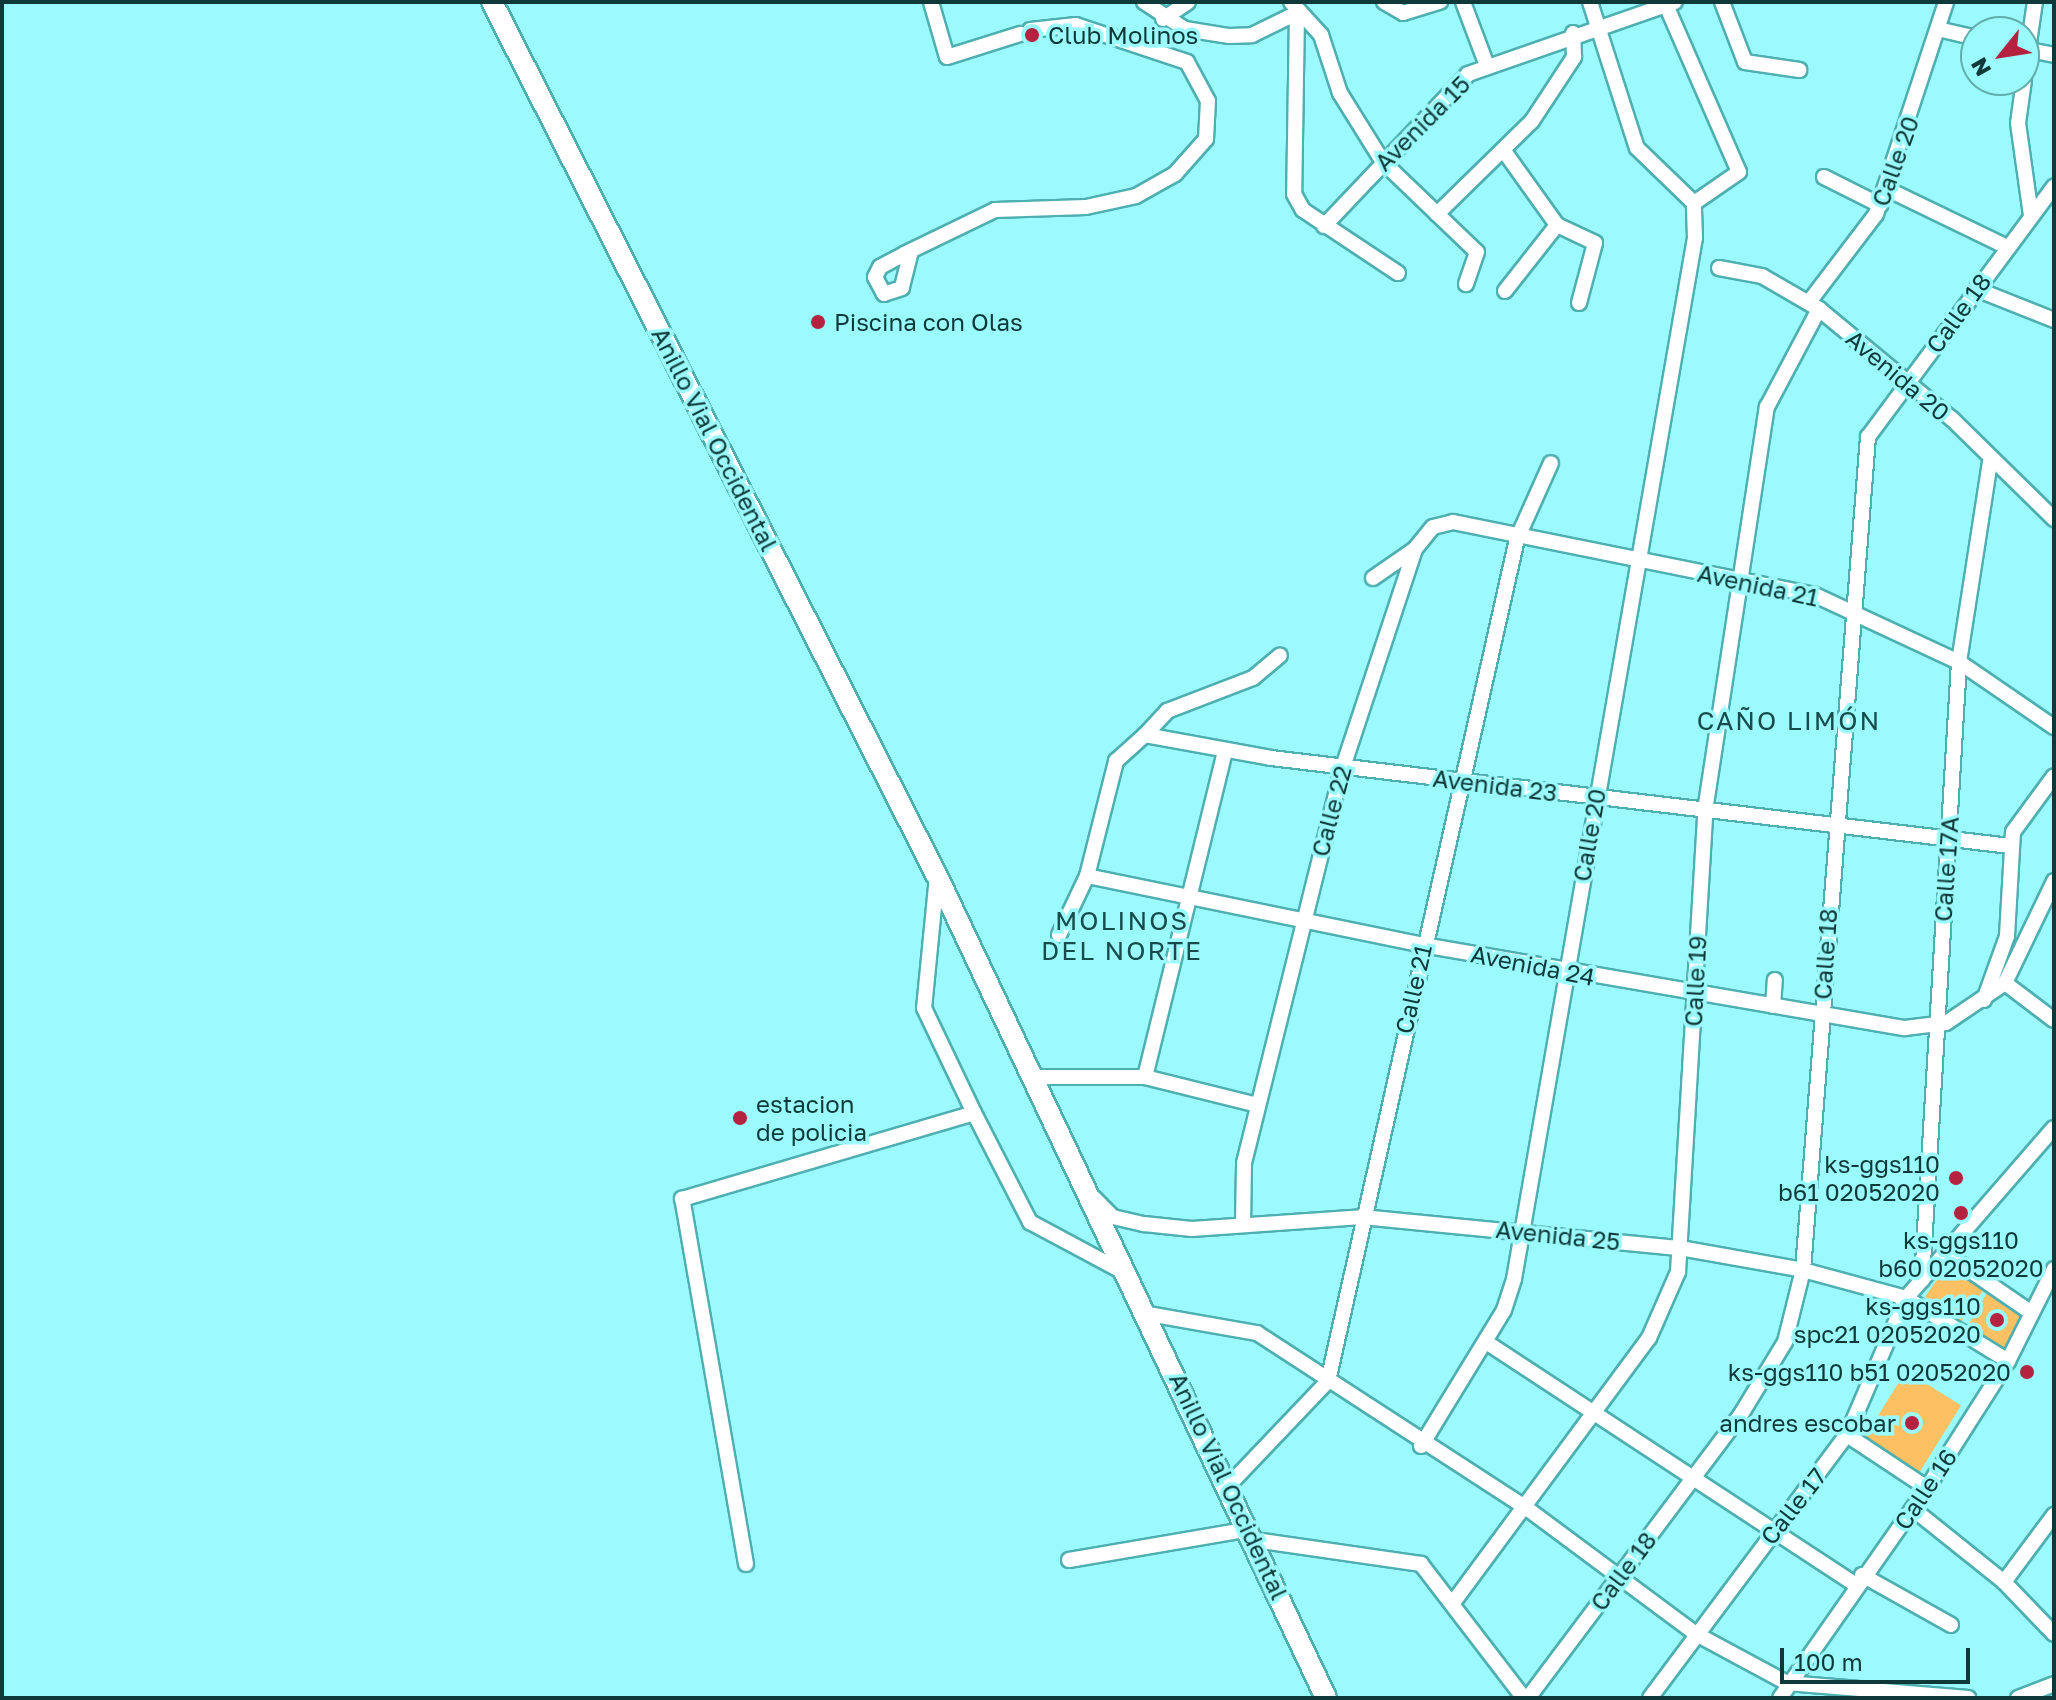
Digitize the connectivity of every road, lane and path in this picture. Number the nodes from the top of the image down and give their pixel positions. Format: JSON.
{"nodes":[{"id":1,"x":492,"y":2,"type":"edge"},
{"id":2,"x":931,"y":2,"type":"edge"},
{"id":3,"x":1188,"y":2,"type":"edge"},
{"id":4,"x":1440,"y":2,"type":"edge"},
{"id":5,"x":1463,"y":2,"type":"edge"},
{"id":6,"x":1590,"y":2,"type":"edge"},
{"id":7,"x":1722,"y":2,"type":"edge"},
{"id":8,"x":1946,"y":2,"type":"edge"},
{"id":9,"x":1671,"y":3,"type":"edge"},
{"id":10,"x":1389,"y":6,"type":"edge"},
{"id":11,"x":1147,"y":7,"type":"edge"},
{"id":12,"x":1294,"y":8,"type":"edge"},
{"id":13,"x":1163,"y":19,"type":"junction"},
{"id":14,"x":1596,"y":24,"type":"junction"},
{"id":15,"x":1942,"y":30,"type":"junction"},
{"id":16,"x":1573,"y":33,"type":"junction"},
{"id":17,"x":1960,"y":34,"type":"edge"},
{"id":18,"x":1487,"y":66,"type":"junction"},
{"id":19,"x":1799,"y":70,"type":"dead end"},
{"id":20,"x":2022,"y":96,"type":"edge"},
{"id":21,"x":1504,"y":151,"type":"junction"},
{"id":22,"x":1383,"y":162,"type":"junction"},
{"id":23,"x":1824,"y":177,"type":"dead end"},
{"id":24,"x":2054,"y":187,"type":"edge"},
{"id":25,"x":1887,"y":189,"type":"junction"},
{"id":26,"x":1694,"y":203,"type":"junction"},
{"id":27,"x":1880,"y":205,"type":"junction"},
{"id":28,"x":1437,"y":214,"type":"junction"},
{"id":29,"x":2031,"y":216,"type":"junction"},
{"id":30,"x":1557,"y":225,"type":"junction"},
{"id":31,"x":1324,"y":226,"type":"junction"},
{"id":32,"x":2007,"y":247,"type":"junction"},
{"id":33,"x":911,"y":251,"type":"dead end"},
{"id":34,"x":1719,"y":268,"type":"dead end"},
{"id":35,"x":1398,"y":273,"type":"dead end"},
{"id":36,"x":1466,"y":284,"type":"dead end"},
{"id":37,"x":1976,"y":289,"type":"junction"},
{"id":38,"x":1505,"y":291,"type":"dead end"},
{"id":39,"x":1579,"y":303,"type":"dead end"},
{"id":40,"x":1814,"y":306,"type":"junction"},
{"id":41,"x":2054,"y":320,"type":"edge"},
{"id":42,"x":1908,"y":382,"type":"junction"},
{"id":43,"x":1990,"y":462,"type":"junction"},
{"id":44,"x":1551,"y":463,"type":"dead end"},
{"id":45,"x":2054,"y":519,"type":"edge"},
{"id":46,"x":1433,"y":527,"type":"joint"},
{"id":47,"x":1517,"y":539,"type":"junction"},
{"id":48,"x":1415,"y":549,"type":"junction"},
{"id":49,"x":1637,"y":558,"type":"junction"},
{"id":50,"x":1373,"y":578,"type":"dead end"},
{"id":51,"x":1746,"y":582,"type":"junction"},
{"id":52,"x":1851,"y":609,"type":"junction"},
{"id":53,"x":1280,"y":655,"type":"dead end"},
{"id":54,"x":1959,"y":662,"type":"junction"},
{"id":55,"x":2054,"y":727,"type":"edge"},
{"id":56,"x":1145,"y":735,"type":"junction"},
{"id":57,"x":1225,"y":752,"type":"junction"},
{"id":58,"x":1343,"y":767,"type":"junction"},
{"id":59,"x":2054,"y":776,"type":"edge"},
{"id":60,"x":1466,"y":782,"type":"junction"},
{"id":61,"x":1596,"y":797,"type":"junction"},
{"id":62,"x":1705,"y":811,"type":"junction"},
{"id":63,"x":1835,"y":825,"type":"junction"},
{"id":64,"x":1949,"y":835,"type":"junction"},
{"id":65,"x":2010,"y":846,"type":"junction"},
{"id":66,"x":937,"y":876,"type":"junction"},
{"id":67,"x":1087,"y":876,"type":"junction"},
{"id":68,"x":2054,"y":881,"type":"edge"},
{"id":69,"x":1191,"y":897,"type":"junction"},
{"id":70,"x":1303,"y":916,"type":"junction"},
{"id":71,"x":1059,"y":935,"type":"dead end"},
{"id":72,"x":1423,"y":945,"type":"junction"},
{"id":73,"x":1566,"y":971,"type":"junction"},
{"id":74,"x":1775,"y":980,"type":"dead end"},
{"id":75,"x":2005,"y":983,"type":"junction"},
{"id":76,"x":1694,"y":995,"type":"junction"},
{"id":77,"x":1984,"y":1000,"type":"junction"},
{"id":78,"x":1773,"y":1006,"type":"junction"},
{"id":79,"x":1820,"y":1015,"type":"junction"},
{"id":80,"x":2054,"y":1020,"type":"edge"},
{"id":81,"x":1934,"y":1027,"type":"junction"},
{"id":82,"x":1035,"y":1077,"type":"junction"},
{"id":83,"x":1145,"y":1077,"type":"junction"},
{"id":84,"x":1257,"y":1105,"type":"junction"},
{"id":85,"x":974,"y":1113,"type":"junction"},
{"id":86,"x":2054,"y":1128,"type":"edge"},
{"id":87,"x":1093,"y":1198,"type":"junction"},
{"id":88,"x":1362,"y":1217,"type":"junction"},
{"id":89,"x":1243,"y":1223,"type":"junction"},
{"id":90,"x":1521,"y":1231,"type":"junction"},
{"id":91,"x":1680,"y":1248,"type":"junction"},
{"id":92,"x":1946,"y":1254,"type":"junction"},
{"id":93,"x":1803,"y":1270,"type":"junction"},
{"id":94,"x":1130,"y":1276,"type":"junction"},
{"id":95,"x":2052,"y":1278,"type":"edge"},
{"id":96,"x":1922,"y":1280,"type":"junction"},
{"id":97,"x":1906,"y":1298,"type":"junction"},
{"id":98,"x":2032,"y":1313,"type":"junction"},
{"id":99,"x":1149,"y":1314,"type":"junction"},
{"id":100,"x":1486,"y":1342,"type":"junction"},
{"id":101,"x":2008,"y":1361,"type":"junction"},
{"id":102,"x":1328,"y":1381,"type":"junction"},
{"id":103,"x":1593,"y":1412,"type":"junction"},
{"id":104,"x":1847,"y":1435,"type":"junction"},
{"id":105,"x":1421,"y":1446,"type":"junction"},
{"id":106,"x":1693,"y":1478,"type":"junction"},
{"id":107,"x":1229,"y":1485,"type":"junction"},
{"id":108,"x":1927,"y":1488,"type":"junction"},
{"id":109,"x":1525,"y":1507,"type":"junction"},
{"id":110,"x":1913,"y":1509,"type":"junction"},
{"id":111,"x":2054,"y":1515,"type":"edge"},
{"id":112,"x":1771,"y":1533,"type":"junction"},
{"id":113,"x":1252,"y":1534,"type":"junction"},
{"id":114,"x":1069,"y":1560,"type":"dead end"},
{"id":115,"x":746,"y":1564,"type":"dead end"},
{"id":116,"x":1619,"y":1574,"type":"junction"},
{"id":117,"x":1859,"y":1580,"type":"junction"},
{"id":118,"x":2004,"y":1582,"type":"junction"},
{"id":119,"x":1455,"y":1600,"type":"junction"},
{"id":120,"x":1951,"y":1625,"type":"dead end"},
{"id":121,"x":1696,"y":1634,"type":"junction"},
{"id":122,"x":2054,"y":1634,"type":"edge"},
{"id":123,"x":1787,"y":1683,"type":"junction"},
{"id":124,"x":2054,"y":1684,"type":"edge"},
{"id":125,"x":1326,"y":1698,"type":"edge"},
{"id":126,"x":1526,"y":1698,"type":"edge"},
{"id":127,"x":1650,"y":1698,"type":"edge"},
{"id":128,"x":1780,"y":1698,"type":"edge"},
{"id":129,"x":1968,"y":1698,"type":"edge"},
{"id":130,"x":2018,"y":1698,"type":"edge"}],
"edges":[{"from":1,"to":66,"type":"highway","name":"Anillo Vial Occidental"},
{"from":2,"to":33,"type":"street"},
{"from":3,"to":13,"type":"street"},
{"from":4,"to":10,"type":"street"},
{"from":5,"to":18,"type":"street"},
{"from":6,"to":14,"type":"street"},
{"from":7,"to":19,"type":"street"},
{"from":8,"to":15,"type":"street","name":"Calle 20"},
{"from":9,"to":14,"type":"street","name":"Avenida 15"},
{"from":9,"to":26,"type":"street"},
{"from":11,"to":13,"type":"street"},
{"from":12,"to":13,"type":"street"},
{"from":12,"to":22,"type":"street"},
{"from":12,"to":31,"type":"street"},
{"from":14,"to":16,"type":"street","name":"Avenida 15"},
{"from":14,"to":26,"type":"street"},
{"from":15,"to":17,"type":"street"},
{"from":15,"to":25,"type":"street","name":"Calle 20"},
{"from":16,"to":18,"type":"street","name":"Avenida 15"},
{"from":16,"to":21,"type":"street"},
{"from":18,"to":22,"type":"street","name":"Avenida 15"},
{"from":20,"to":29,"type":"street"},
{"from":21,"to":28,"type":"street"},
{"from":21,"to":30,"type":"street"},
{"from":22,"to":28,"type":"street"},
{"from":22,"to":31,"type":"street","name":"Avenida 15"},
{"from":23,"to":27,"type":"street"},
{"from":24,"to":29,"type":"street","name":"Calle 18"},
{"from":25,"to":27,"type":"street","name":"Calle 20"},
{"from":25,"to":32,"type":"street"},
{"from":26,"to":49,"type":"street","name":"Calle 20"},
{"from":27,"to":40,"type":"street","name":"Calle 20"},
{"from":28,"to":36,"type":"street"},
{"from":29,"to":32,"type":"street","name":"Calle 18"},
{"from":30,"to":38,"type":"street"},
{"from":30,"to":39,"type":"street"},
{"from":31,"to":35,"type":"street"},
{"from":32,"to":37,"type":"street","name":"Calle 18"},
{"from":34,"to":40,"type":"street","name":"Avenida 20"},
{"from":37,"to":41,"type":"street"},
{"from":37,"to":42,"type":"street","name":"Calle 18"},
{"from":40,"to":42,"type":"street","name":"Avenida 20"},
{"from":40,"to":51,"type":"street","name":"Calle 19"},
{"from":42,"to":43,"type":"street","name":"Avenida 20"},
{"from":42,"to":52,"type":"street","name":"Calle 18"},
{"from":43,"to":45,"type":"street","name":"Avenida 20"},
{"from":43,"to":54,"type":"street","name":"Calle 17A"},
{"from":44,"to":47,"type":"street","name":"Calle 21"},
{"from":46,"to":47,"type":"street","name":"Avenida 21"},
{"from":46,"to":48,"type":"street","name":"Calle 22"},
{"from":47,"to":49,"type":"street","name":"Avenida 21"},
{"from":47,"to":60,"type":"street","name":"Calle 21"},
{"from":48,"to":50,"type":"street"},
{"from":48,"to":58,"type":"street","name":"Calle 22"},
{"from":49,"to":51,"type":"street","name":"Avenida 21"},
{"from":49,"to":61,"type":"street","name":"Calle 20"},
{"from":51,"to":52,"type":"street","name":"Avenida 21"},
{"from":51,"to":62,"type":"street","name":"Calle 19"},
{"from":52,"to":54,"type":"street","name":"Avenida 21"},
{"from":52,"to":63,"type":"street","name":"Calle 18"},
{"from":53,"to":56,"type":"street"},
{"from":54,"to":55,"type":"street","name":"Avenida 21"},
{"from":54,"to":64,"type":"street","name":"Calle 17A"},
{"from":56,"to":57,"type":"street","name":"Avenida 23"},
{"from":56,"to":67,"type":"street"},
{"from":57,"to":58,"type":"street","name":"Avenida 23"},
{"from":57,"to":69,"type":"street"},
{"from":58,"to":60,"type":"street","name":"Avenida 23"},
{"from":58,"to":70,"type":"street","name":"Calle 22"},
{"from":59,"to":65,"type":"street"},
{"from":60,"to":61,"type":"street","name":"Avenida 23"},
{"from":60,"to":72,"type":"street","name":"Calle 21"},
{"from":61,"to":62,"type":"street","name":"Avenida 23"},
{"from":61,"to":73,"type":"street","name":"Calle 20"},
{"from":62,"to":63,"type":"street","name":"Avenida 23"},
{"from":62,"to":76,"type":"street","name":"Calle 19"},
{"from":63,"to":64,"type":"street","name":"Avenida 23"},
{"from":63,"to":79,"type":"street","name":"Calle 18"},
{"from":64,"to":65,"type":"street","name":"Avenida 23"},
{"from":64,"to":81,"type":"street","name":"Calle 17A"},
{"from":65,"to":77,"type":"street"},
{"from":66,"to":82,"type":"highway","name":"Anillo Vial Occidental"},
{"from":66,"to":85,"type":"street"},
{"from":67,"to":69,"type":"street","name":"Avenida 24"},
{"from":67,"to":71,"type":"street"},
{"from":68,"to":75,"type":"street"},
{"from":69,"to":70,"type":"street","name":"Avenida 24"},
{"from":69,"to":83,"type":"street"},
{"from":70,"to":72,"type":"street","name":"Avenida 24"},
{"from":70,"to":84,"type":"street","name":"Calle 22"},
{"from":72,"to":73,"type":"street","name":"Avenida 24"},
{"from":72,"to":88,"type":"street","name":"Calle 21"},
{"from":73,"to":76,"type":"street","name":"Avenida 24"},
{"from":73,"to":90,"type":"street","name":"Calle 20"},
{"from":74,"to":78,"type":"street"},
{"from":75,"to":77,"type":"street"},
{"from":75,"to":80,"type":"street"},
{"from":76,"to":78,"type":"street","name":"Avenida 24"},
{"from":76,"to":91,"type":"street","name":"Calle 19"},
{"from":77,"to":81,"type":"street"},
{"from":78,"to":79,"type":"street","name":"Avenida 24"},
{"from":79,"to":81,"type":"street","name":"Avenida 24"},
{"from":79,"to":93,"type":"street","name":"Calle 18"},
{"from":81,"to":96,"type":"street","name":"Calle 17A"},
{"from":82,"to":83,"type":"street"},
{"from":82,"to":87,"type":"highway","name":"Anillo Vial Occidental"},
{"from":83,"to":84,"type":"street"},
{"from":84,"to":89,"type":"street","name":"Calle 22"},
{"from":85,"to":94,"type":"street"},
{"from":85,"to":115,"type":"street"},
{"from":86,"to":92,"type":"street","name":"Calle 17"},
{"from":87,"to":89,"type":"street","name":"Avenida 25"},
{"from":87,"to":94,"type":"highway","name":"Anillo Vial Occidental"},
{"from":88,"to":89,"type":"street","name":"Avenida 25"},
{"from":88,"to":90,"type":"street","name":"Avenida 25"},
{"from":88,"to":102,"type":"street","name":"Calle 21"},
{"from":90,"to":91,"type":"street","name":"Avenida 25"},
{"from":90,"to":100,"type":"street","name":"Calle 20"},
{"from":91,"to":93,"type":"street","name":"Avenida 25"},
{"from":91,"to":103,"type":"street","name":"Calle 19"},
{"from":92,"to":96,"type":"street","name":"Calle 17"},
{"from":92,"to":98,"type":"street"},
{"from":93,"to":97,"type":"street","name":"Avenida 25"},
{"from":93,"to":106,"type":"street","name":"Calle 18"},
{"from":94,"to":99,"type":"highway","name":"Anillo Vial Occidental"},
{"from":95,"to":98,"type":"street","name":"Calle 16"},
{"from":96,"to":97,"type":"street","name":"Calle 17"},
{"from":97,"to":101,"type":"street","name":"Avenida 25"},
{"from":97,"to":104,"type":"street","name":"Calle 17"},
{"from":98,"to":101,"type":"street","name":"Calle 16"},
{"from":99,"to":102,"type":"street"},
{"from":99,"to":107,"type":"highway","name":"Anillo Vial Occidental"},
{"from":100,"to":103,"type":"street"},
{"from":100,"to":105,"type":"street","name":"Calle 20"},
{"from":101,"to":108,"type":"street","name":"Calle 16"},
{"from":102,"to":105,"type":"street"},
{"from":102,"to":107,"type":"street"},
{"from":103,"to":106,"type":"street"},
{"from":103,"to":109,"type":"street","name":"Calle 19"},
{"from":104,"to":108,"type":"street"},
{"from":104,"to":112,"type":"street","name":"Calle 17"},
{"from":105,"to":109,"type":"street"},
{"from":106,"to":112,"type":"street"},
{"from":106,"to":116,"type":"street","name":"Calle 18"},
{"from":107,"to":113,"type":"highway","name":"Anillo Vial Occidental"},
{"from":108,"to":110,"type":"street","name":"Calle 16"},
{"from":109,"to":116,"type":"street"},
{"from":109,"to":119,"type":"street","name":"Calle 19"},
{"from":110,"to":117,"type":"street","name":"Calle 16"},
{"from":110,"to":118,"type":"street"},
{"from":111,"to":118,"type":"street"},
{"from":112,"to":117,"type":"street"},
{"from":112,"to":121,"type":"street","name":"Calle 17"},
{"from":113,"to":114,"type":"street"},
{"from":113,"to":119,"type":"street"},
{"from":113,"to":125,"type":"highway","name":"Anillo Vial Occidental"},
{"from":116,"to":121,"type":"street"},
{"from":116,"to":126,"type":"street","name":"Calle 18"},
{"from":117,"to":120,"type":"street"},
{"from":117,"to":123,"type":"street","name":"Calle 16"},
{"from":118,"to":122,"type":"street"},
{"from":119,"to":126,"type":"street"},
{"from":121,"to":123,"type":"street"},
{"from":121,"to":127,"type":"street","name":"Calle 17"},
{"from":123,"to":128,"type":"street","name":"Calle 16"},
{"from":123,"to":129,"type":"street"},
{"from":124,"to":130,"type":"street"}]}
